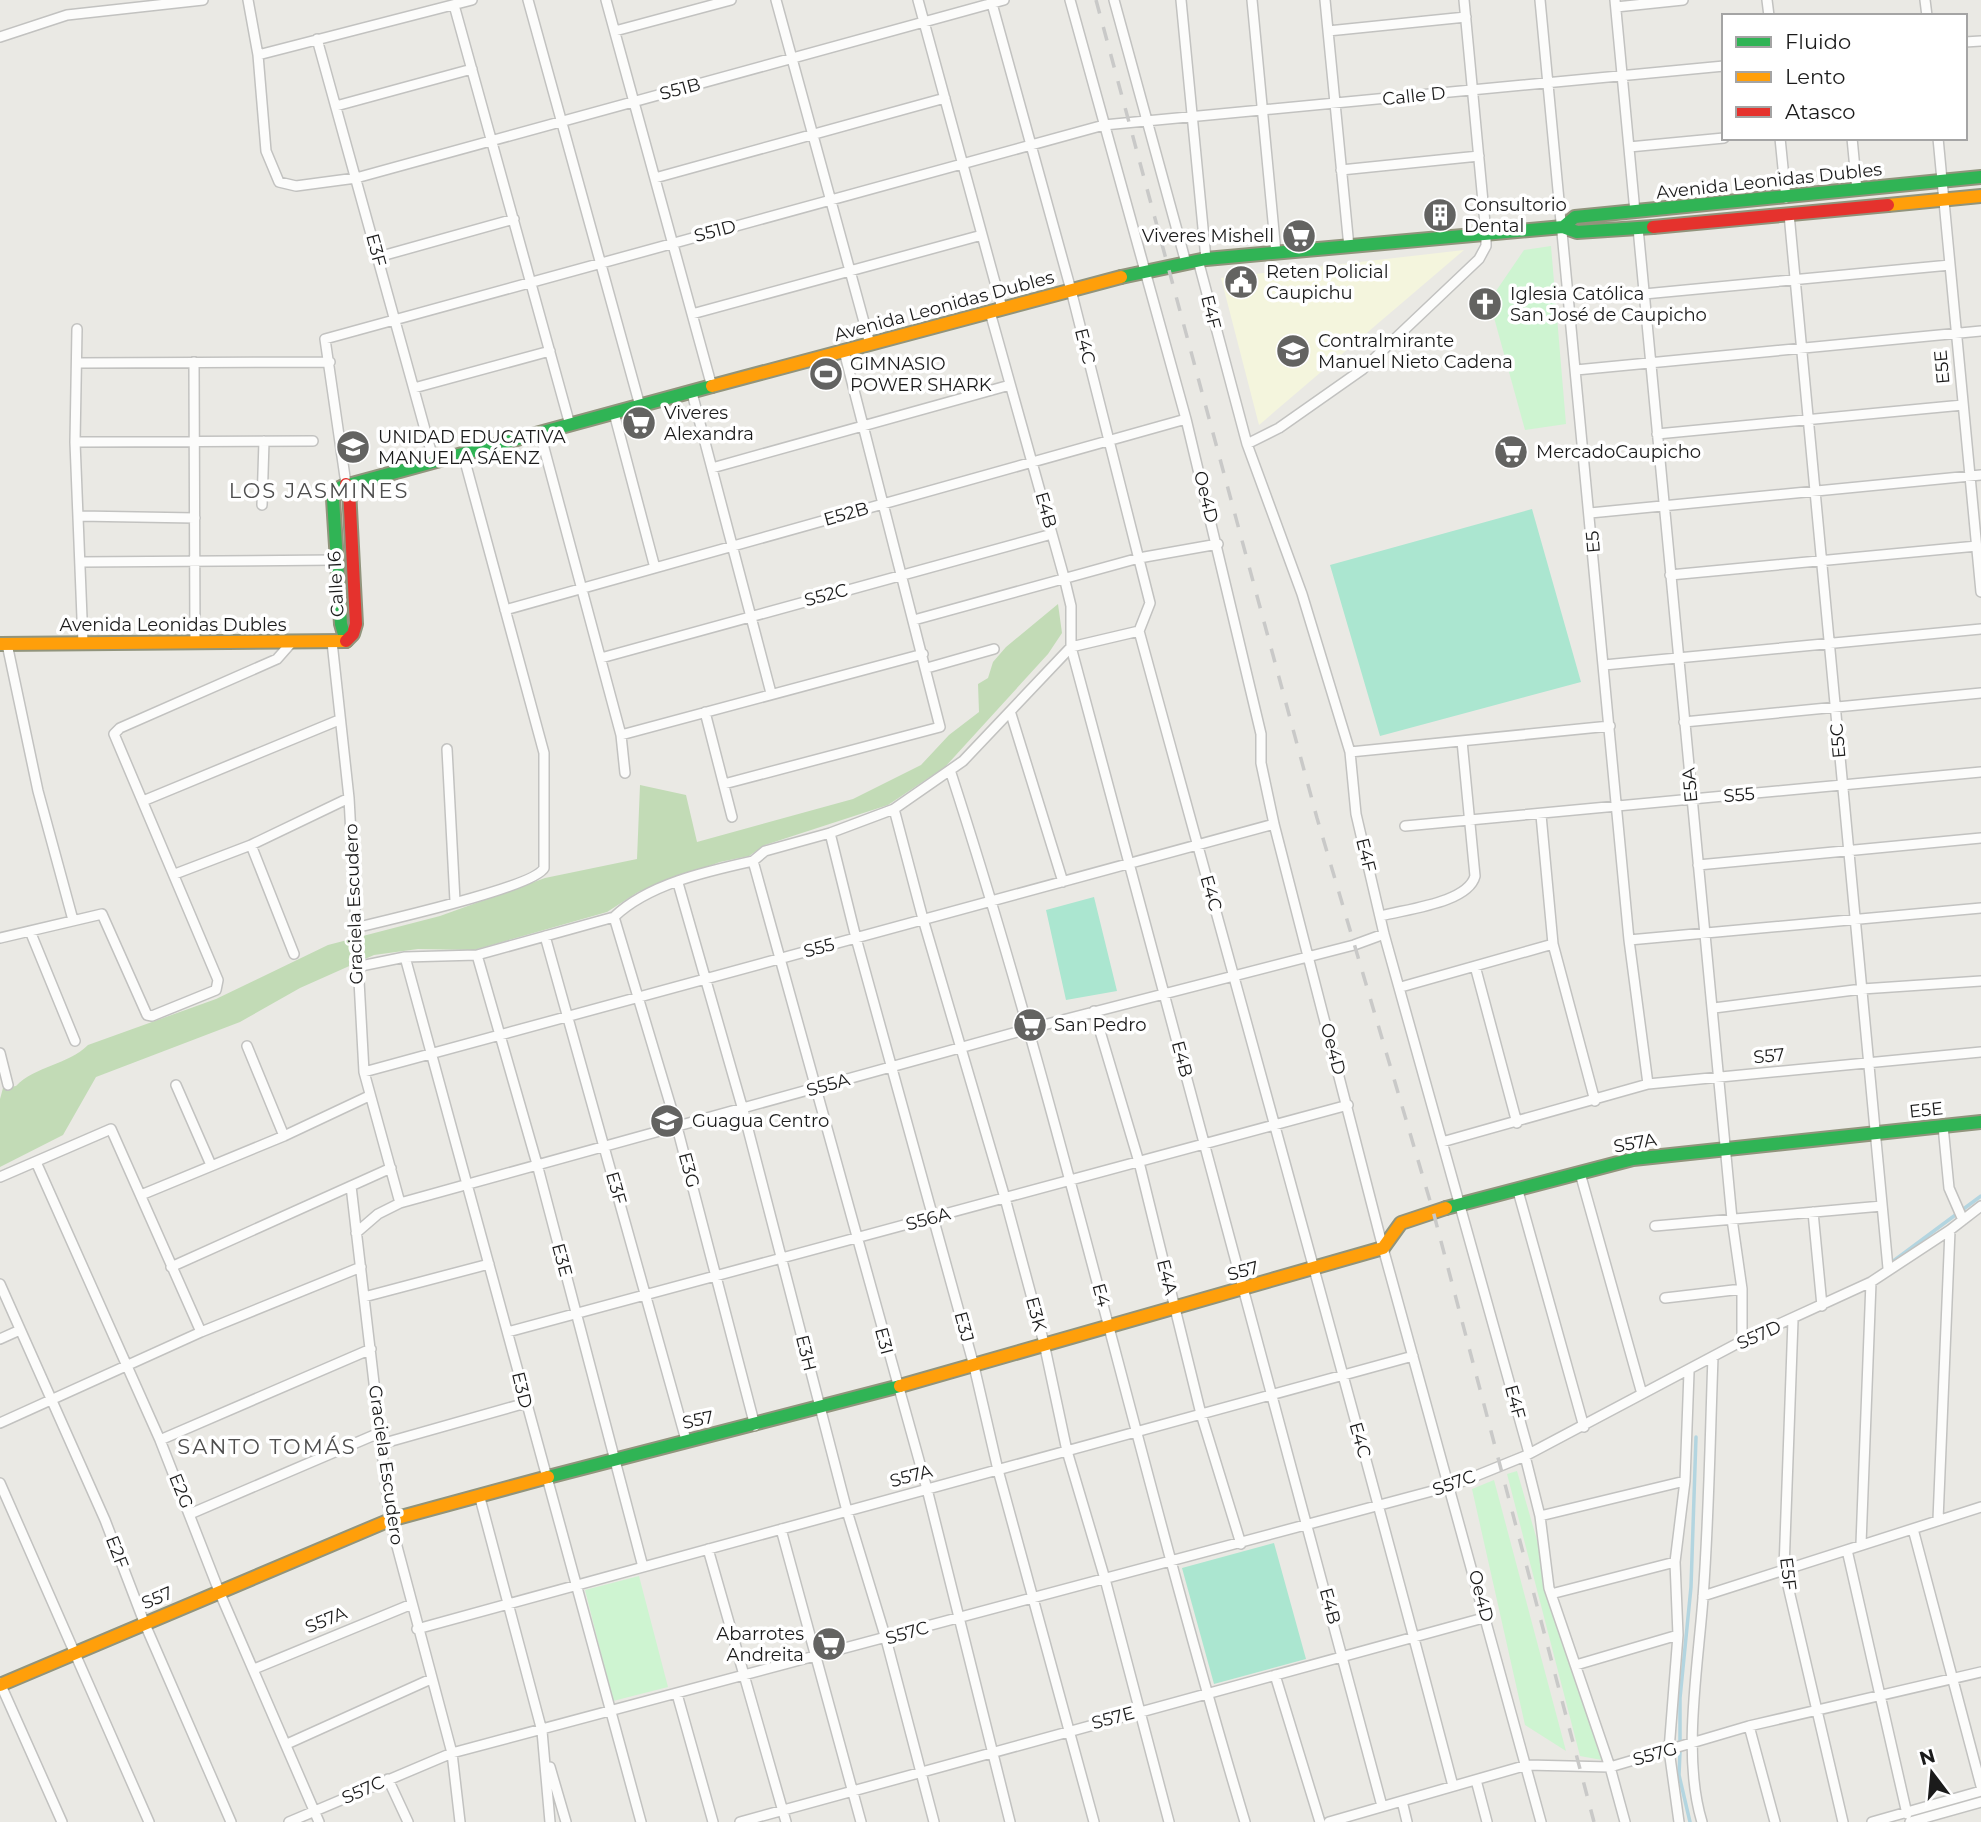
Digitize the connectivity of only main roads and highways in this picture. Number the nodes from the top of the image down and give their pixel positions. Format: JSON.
{"nodes":[{"id":1,"x":1981,"y":177,"type":"edge"},
{"id":2,"x":1981,"y":196,"type":"edge"},
{"id":3,"x":1563,"y":227,"type":"junction"},
{"id":4,"x":346,"y":484,"type":"junction"},
{"id":5,"x":346,"y":641,"type":"junction"},
{"id":6,"x":4,"y":644,"type":"edge"},
{"id":7,"x":1981,"y":1122,"type":"edge"},
{"id":8,"x":1875,"y":1133,"type":"joint"},
{"id":9,"x":1408,"y":1220,"type":"joint"},
{"id":10,"x":0,"y":1684,"type":"edge"}],
"edges":[{"from":1,"to":3,"type":"main road","name":"Avenida Leonidas Dubles"},
{"from":2,"to":3,"type":"main road","name":"Avenida Leonidas Dubles"},
{"from":3,"to":4,"type":"main road","name":"Avenida Leonidas Dubles"},
{"from":4,"to":5,"type":"main road","name":"Calle 16"},
{"from":4,"to":5,"type":"main road","name":"Calle 16"},
{"from":5,"to":6,"type":"main road","name":"Avenida Leonidas Dubles"},
{"from":7,"to":8,"type":"main road","name":"E5E"},
{"from":8,"to":9,"type":"main road","name":"S57A"},
{"from":9,"to":10,"type":"main road","name":"S57"}]}
